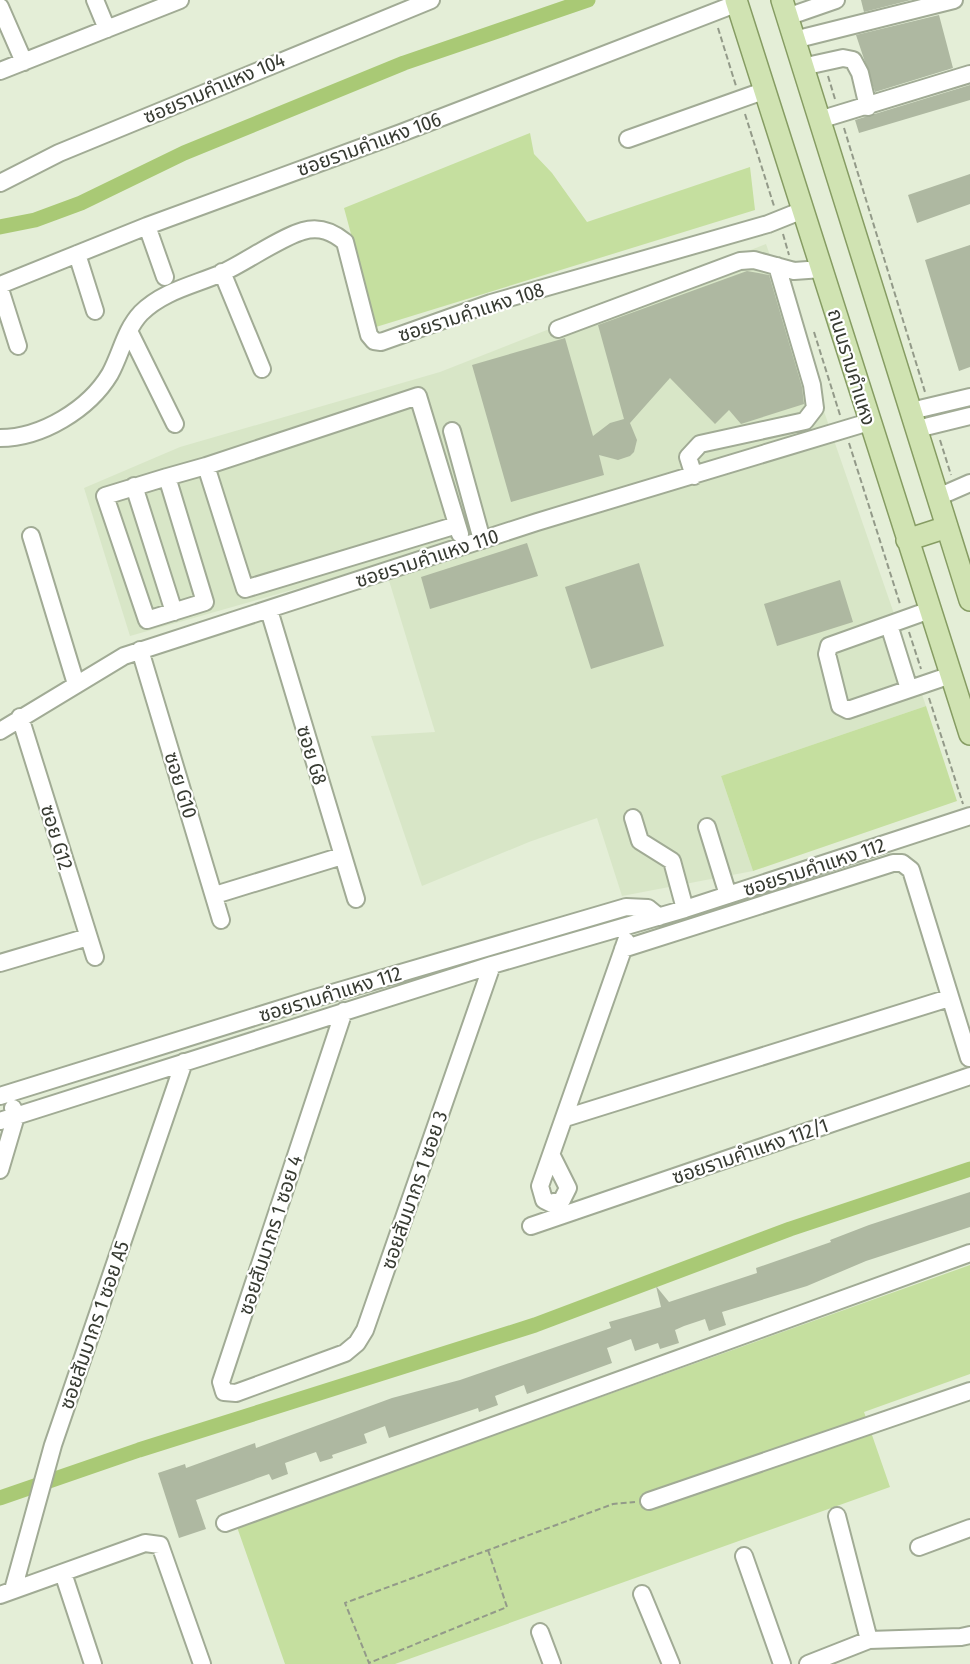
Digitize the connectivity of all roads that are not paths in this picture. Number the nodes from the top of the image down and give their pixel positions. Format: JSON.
{"nodes":[{"id":1,"x":95,"y":0,"type":"edge"},
{"id":2,"x":180,"y":0,"type":"edge"},
{"id":3,"x":431,"y":0,"type":"edge"},
{"id":4,"x":836,"y":0,"type":"edge"},
{"id":5,"x":954,"y":0,"type":"edge"},
{"id":6,"x":737,"y":2,"type":"edge"},
{"id":7,"x":0,"y":7,"type":"edge"},
{"id":8,"x":784,"y":8,"type":"edge"},
{"id":9,"x":107,"y":29,"type":"junction"},
{"id":10,"x":794,"y":40,"type":"junction"},
{"id":11,"x":24,"y":62,"type":"junction"},
{"id":12,"x":802,"y":67,"type":"junction"},
{"id":13,"x":0,"y":71,"type":"edge"},
{"id":14,"x":970,"y":74,"type":"edge"},
{"id":15,"x":766,"y":90,"type":"junction"},
{"id":16,"x":868,"y":106,"type":"junction"},
{"id":17,"x":819,"y":120,"type":"junction"},
{"id":18,"x":628,"y":139,"type":"dead end"},
{"id":19,"x":0,"y":183,"type":"edge"},
{"id":20,"x":803,"y":210,"type":"junction"},
{"id":21,"x":147,"y":226,"type":"junction"},
{"id":22,"x":77,"y":254,"type":"junction"},
{"id":23,"x":777,"y":266,"type":"junction"},
{"id":24,"x":822,"y":269,"type":"junction"},
{"id":25,"x":222,"y":272,"type":"junction"},
{"id":26,"x":165,"y":277,"type":"dead end"},
{"id":27,"x":0,"y":287,"type":"edge"},
{"id":28,"x":95,"y":311,"type":"dead end"},
{"id":29,"x":558,"y":329,"type":"dead end"},
{"id":30,"x":129,"y":331,"type":"junction"},
{"id":31,"x":18,"y":346,"type":"dead end"},
{"id":32,"x":262,"y":369,"type":"dead end"},
{"id":33,"x":970,"y":397,"type":"edge"},
{"id":34,"x":923,"y":418,"type":"junction"},
{"id":35,"x":970,"y":418,"type":"edge"},
{"id":36,"x":869,"y":422,"type":"junction"},
{"id":37,"x":175,"y":424,"type":"dead end"},
{"id":38,"x":452,"y":431,"type":"dead end"},
{"id":39,"x":0,"y":438,"type":"edge"},
{"id":40,"x":206,"y":466,"type":"junction"},
{"id":41,"x":693,"y":476,"type":"junction"},
{"id":42,"x":167,"y":477,"type":"junction"},
{"id":43,"x":134,"y":486,"type":"junction"},
{"id":44,"x":954,"y":490,"type":"edge"},
{"id":45,"x":457,"y":525,"type":"junction"},
{"id":46,"x":947,"y":527,"type":"junction"},
{"id":47,"x":31,"y":536,"type":"dead end"},
{"id":48,"x":482,"y":540,"type":"junction"},
{"id":49,"x":907,"y":540,"type":"junction"},
{"id":50,"x":463,"y":546,"type":"junction"},
{"id":51,"x":970,"y":600,"type":"edge"},
{"id":52,"x":930,"y":609,"type":"junction"},
{"id":53,"x":269,"y":610,"type":"junction"},
{"id":54,"x":174,"y":612,"type":"junction"},
{"id":55,"x":153,"y":618,"type":"junction"},
{"id":56,"x":897,"y":622,"type":"junction"},
{"id":57,"x":162,"y":643,"type":"junction"},
{"id":58,"x":140,"y":650,"type":"junction"},
{"id":59,"x":951,"y":675,"type":"junction"},
{"id":60,"x":76,"y":684,"type":"junction"},
{"id":61,"x":917,"y":686,"type":"junction"},
{"id":62,"x":20,"y":717,"type":"junction"},
{"id":63,"x":0,"y":731,"type":"edge"},
{"id":64,"x":970,"y":734,"type":"edge"},
{"id":65,"x":969,"y":816,"type":"edge"},
{"id":66,"x":633,"y":818,"type":"dead end"},
{"id":67,"x":708,"y":827,"type":"dead end"},
{"id":68,"x":342,"y":856,"type":"junction"},
{"id":69,"x":215,"y":895,"type":"junction"},
{"id":70,"x":728,"y":895,"type":"junction"},
{"id":71,"x":356,"y":899,"type":"dead end"},
{"id":72,"x":685,"y":909,"type":"junction"},
{"id":73,"x":658,"y":917,"type":"junction"},
{"id":74,"x":220,"y":920,"type":"dead end"},
{"id":75,"x":630,"y":926,"type":"junction"},
{"id":76,"x":88,"y":937,"type":"junction"},
{"id":77,"x":512,"y":939,"type":"junction"},
{"id":78,"x":623,"y":949,"type":"junction"},
{"id":79,"x":95,"y":957,"type":"dead end"},
{"id":80,"x":520,"y":957,"type":"junction"},
{"id":81,"x":0,"y":963,"type":"edge"},
{"id":82,"x":492,"y":965,"type":"junction"},
{"id":83,"x":949,"y":998,"type":"junction"},
{"id":84,"x":312,"y":999,"type":"junction"},
{"id":85,"x":344,"y":1011,"type":"junction"},
{"id":86,"x":319,"y":1019,"type":"junction"},
{"id":87,"x":969,"y":1058,"type":"edge"},
{"id":88,"x":184,"y":1062,"type":"junction"},
{"id":89,"x":970,"y":1076,"type":"edge"},
{"id":90,"x":4,"y":1094,"type":"edge"},
{"id":91,"x":565,"y":1118,"type":"junction"},
{"id":92,"x":8,"y":1119,"type":"edge"},
{"id":93,"x":552,"y":1156,"type":"dead end"},
{"id":94,"x":0,"y":1170,"type":"edge"},
{"id":95,"x":531,"y":1226,"type":"dead end"},
{"id":96,"x":970,"y":1253,"type":"edge"},
{"id":97,"x":291,"y":1373,"type":"joint"},
{"id":98,"x":970,"y":1391,"type":"edge"},
{"id":99,"x":650,"y":1501,"type":"road end"},
{"id":100,"x":837,"y":1516,"type":"dead end"},
{"id":101,"x":225,"y":1523,"type":"dead end"},
{"id":102,"x":970,"y":1528,"type":"edge"},
{"id":103,"x":919,"y":1547,"type":"dead end"},
{"id":104,"x":744,"y":1556,"type":"dead end"},
{"id":105,"x":63,"y":1573,"type":"junction"},
{"id":106,"x":7,"y":1592,"type":"edge"},
{"id":107,"x":642,"y":1594,"type":"dead end"},
{"id":108,"x":540,"y":1632,"type":"dead end"},
{"id":109,"x":970,"y":1635,"type":"edge"},
{"id":110,"x":869,"y":1640,"type":"junction"},
{"id":111,"x":93,"y":1664,"type":"edge"},
{"id":112,"x":202,"y":1664,"type":"edge"},
{"id":113,"x":552,"y":1664,"type":"edge"},
{"id":114,"x":671,"y":1664,"type":"edge"},
{"id":115,"x":782,"y":1664,"type":"edge"},
{"id":116,"x":808,"y":1664,"type":"edge"}],
"edges":[{"from":1,"to":9,"type":"street"},
{"from":2,"to":9,"type":"street"},
{"from":3,"to":19,"type":"street","name":"ซอยรามคําแหง 104"},
{"from":4,"to":8,"type":"street"},
{"from":5,"to":10,"type":"street"},
{"from":6,"to":15,"type":"main road","name":"ถนนรามคำแหง"},
{"from":6,"to":21,"type":"street","name":"ซอยรามคําแหง 106"},
{"from":7,"to":11,"type":"street"},
{"from":8,"to":10,"type":"main road"},
{"from":9,"to":11,"type":"street"},
{"from":10,"to":12,"type":"main road"},
{"from":11,"to":13,"type":"street"},
{"from":12,"to":16,"type":"street"},
{"from":12,"to":17,"type":"main road"},
{"from":14,"to":16,"type":"street"},
{"from":15,"to":18,"type":"street"},
{"from":15,"to":20,"type":"main road","name":"ถนนรามคำแหง"},
{"from":16,"to":17,"type":"street"},
{"from":17,"to":34,"type":"main road"},
{"from":20,"to":24,"type":"main road","name":"ถนนรามคำแหง"},
{"from":20,"to":25,"type":"street","name":"ซอยรามคำแหง 108"},
{"from":21,"to":22,"type":"street","name":"ซอยรามคําแหง 106"},
{"from":21,"to":26,"type":"street"},
{"from":22,"to":27,"type":"street","name":"ซอยรามคําแหง 106"},
{"from":22,"to":28,"type":"street"},
{"from":23,"to":24,"type":"street"},
{"from":23,"to":29,"type":"street"},
{"from":23,"to":41,"type":"street"},
{"from":24,"to":36,"type":"main road","name":"ถนนรามคำแหง"},
{"from":25,"to":30,"type":"street","name":"ซอยรามคำแหง 108"},
{"from":25,"to":32,"type":"street"},
{"from":27,"to":31,"type":"street"},
{"from":30,"to":37,"type":"street"},
{"from":30,"to":39,"type":"street","name":"ซอยรามคำแหง 108"},
{"from":33,"to":34,"type":"street"},
{"from":34,"to":35,"type":"street"},
{"from":34,"to":44,"type":"main road"},
{"from":36,"to":41,"type":"street","name":"ซอยรามคำแหง 110"},
{"from":36,"to":49,"type":"main road","name":"ถนนรามคำแหง"},
{"from":38,"to":48,"type":"street"},
{"from":40,"to":42,"type":"street"},
{"from":40,"to":45,"type":"street"},
{"from":40,"to":45,"type":"street"},
{"from":41,"to":48,"type":"street","name":"ซอยรามคำแหง 110"},
{"from":42,"to":43,"type":"street"},
{"from":42,"to":54,"type":"street"},
{"from":43,"to":54,"type":"street"},
{"from":43,"to":55,"type":"street"},
{"from":44,"to":46,"type":"main road"},
{"from":45,"to":50,"type":"street"},
{"from":46,"to":49,"type":"main road"},
{"from":46,"to":51,"type":"main road"},
{"from":47,"to":60,"type":"street"},
{"from":48,"to":50,"type":"street","name":"ซอยรามคำแหง 110"},
{"from":49,"to":52,"type":"main road","name":"ถนนรามคำแหง"},
{"from":50,"to":53,"type":"street","name":"ซอยรามคำแหง 110"},
{"from":52,"to":56,"type":"street"},
{"from":52,"to":59,"type":"main road","name":"ถนนรามคำแหง"},
{"from":53,"to":57,"type":"street","name":"ซอยรามคำแหง 110"},
{"from":53,"to":68,"type":"street","name":"ซอย G8"},
{"from":54,"to":55,"type":"street"},
{"from":55,"to":57,"type":"street"},
{"from":56,"to":61,"type":"street"},
{"from":56,"to":61,"type":"street"},
{"from":57,"to":58,"type":"street","name":"ซอยรามคำแหง 110"},
{"from":58,"to":60,"type":"street","name":"ซอยรามคำแหง 110"},
{"from":58,"to":69,"type":"street","name":"ซอย G10"},
{"from":59,"to":61,"type":"street"},
{"from":59,"to":64,"type":"main road","name":"ถนนรามคำแหง"},
{"from":60,"to":62,"type":"street","name":"ซอยรามคำแหง 110"},
{"from":62,"to":63,"type":"street","name":"ซอยรามคำแหง 110"},
{"from":62,"to":76,"type":"street","name":"ซอย G12"},
{"from":65,"to":70,"type":"street","name":"ซอยรามคำแหง 112"},
{"from":66,"to":72,"type":"street"},
{"from":67,"to":70,"type":"street"},
{"from":68,"to":69,"type":"street"},
{"from":68,"to":71,"type":"street","name":"ซอย G8"},
{"from":69,"to":74,"type":"street","name":"ซอย G10"},
{"from":70,"to":72,"type":"street","name":"ซอยรามคำแหง 112"},
{"from":72,"to":73,"type":"street","name":"ซอยรามคำแหง 112"},
{"from":73,"to":75,"type":"street","name":"ซอยรามคำแหง 112"},
{"from":73,"to":77,"type":"street","name":"ซอยรามคำแหง 112"},
{"from":75,"to":78,"type":"street"},
{"from":75,"to":80,"type":"street","name":"ซอยรามคำแหง 112"},
{"from":76,"to":79,"type":"street","name":"ซอย G12"},
{"from":76,"to":81,"type":"street"},
{"from":77,"to":80,"type":"street"},
{"from":77,"to":84,"type":"street","name":"ซอยรามคำแหง 112"},
{"from":78,"to":83,"type":"street"},
{"from":78,"to":91,"type":"street"},
{"from":80,"to":82,"type":"street","name":"ซอยรามคำแหง 112"},
{"from":82,"to":85,"type":"street","name":"ซอยรามคำแหง 112"},
{"from":82,"to":97,"type":"street","name":"ซอยสัมมากร 1 ซอย 3"},
{"from":83,"to":87,"type":"street"},
{"from":83,"to":91,"type":"street"},
{"from":84,"to":86,"type":"street"},
{"from":84,"to":90,"type":"street","name":"ซอยรามคำแหง 112"},
{"from":85,"to":86,"type":"street","name":"ซอยรามคำแหง 112"},
{"from":85,"to":97,"type":"street","name":"ซอยสัมมากร 1 ซอย 4"},
{"from":86,"to":88,"type":"street","name":"ซอยรามคำแหง 112"},
{"from":88,"to":92,"type":"street","name":"ซอยรามคำแหง 112"},
{"from":88,"to":106,"type":"street","name":"ซอยสัมมากร 1 ซอย A5"},
{"from":89,"to":95,"type":"street","name":"ซอยรามคำแหง 112/1"},
{"from":90,"to":92,"type":"street"},
{"from":91,"to":93,"type":"street"},
{"from":92,"to":94,"type":"street"},
{"from":96,"to":101,"type":"street"},
{"from":98,"to":99,"type":"street"},
{"from":100,"to":110,"type":"street"},
{"from":102,"to":103,"type":"street"},
{"from":104,"to":115,"type":"street"},
{"from":105,"to":106,"type":"street"},
{"from":105,"to":111,"type":"street"},
{"from":105,"to":112,"type":"street"},
{"from":107,"to":114,"type":"street"},
{"from":108,"to":113,"type":"street"},
{"from":109,"to":110,"type":"street"},
{"from":110,"to":116,"type":"street"}]}
